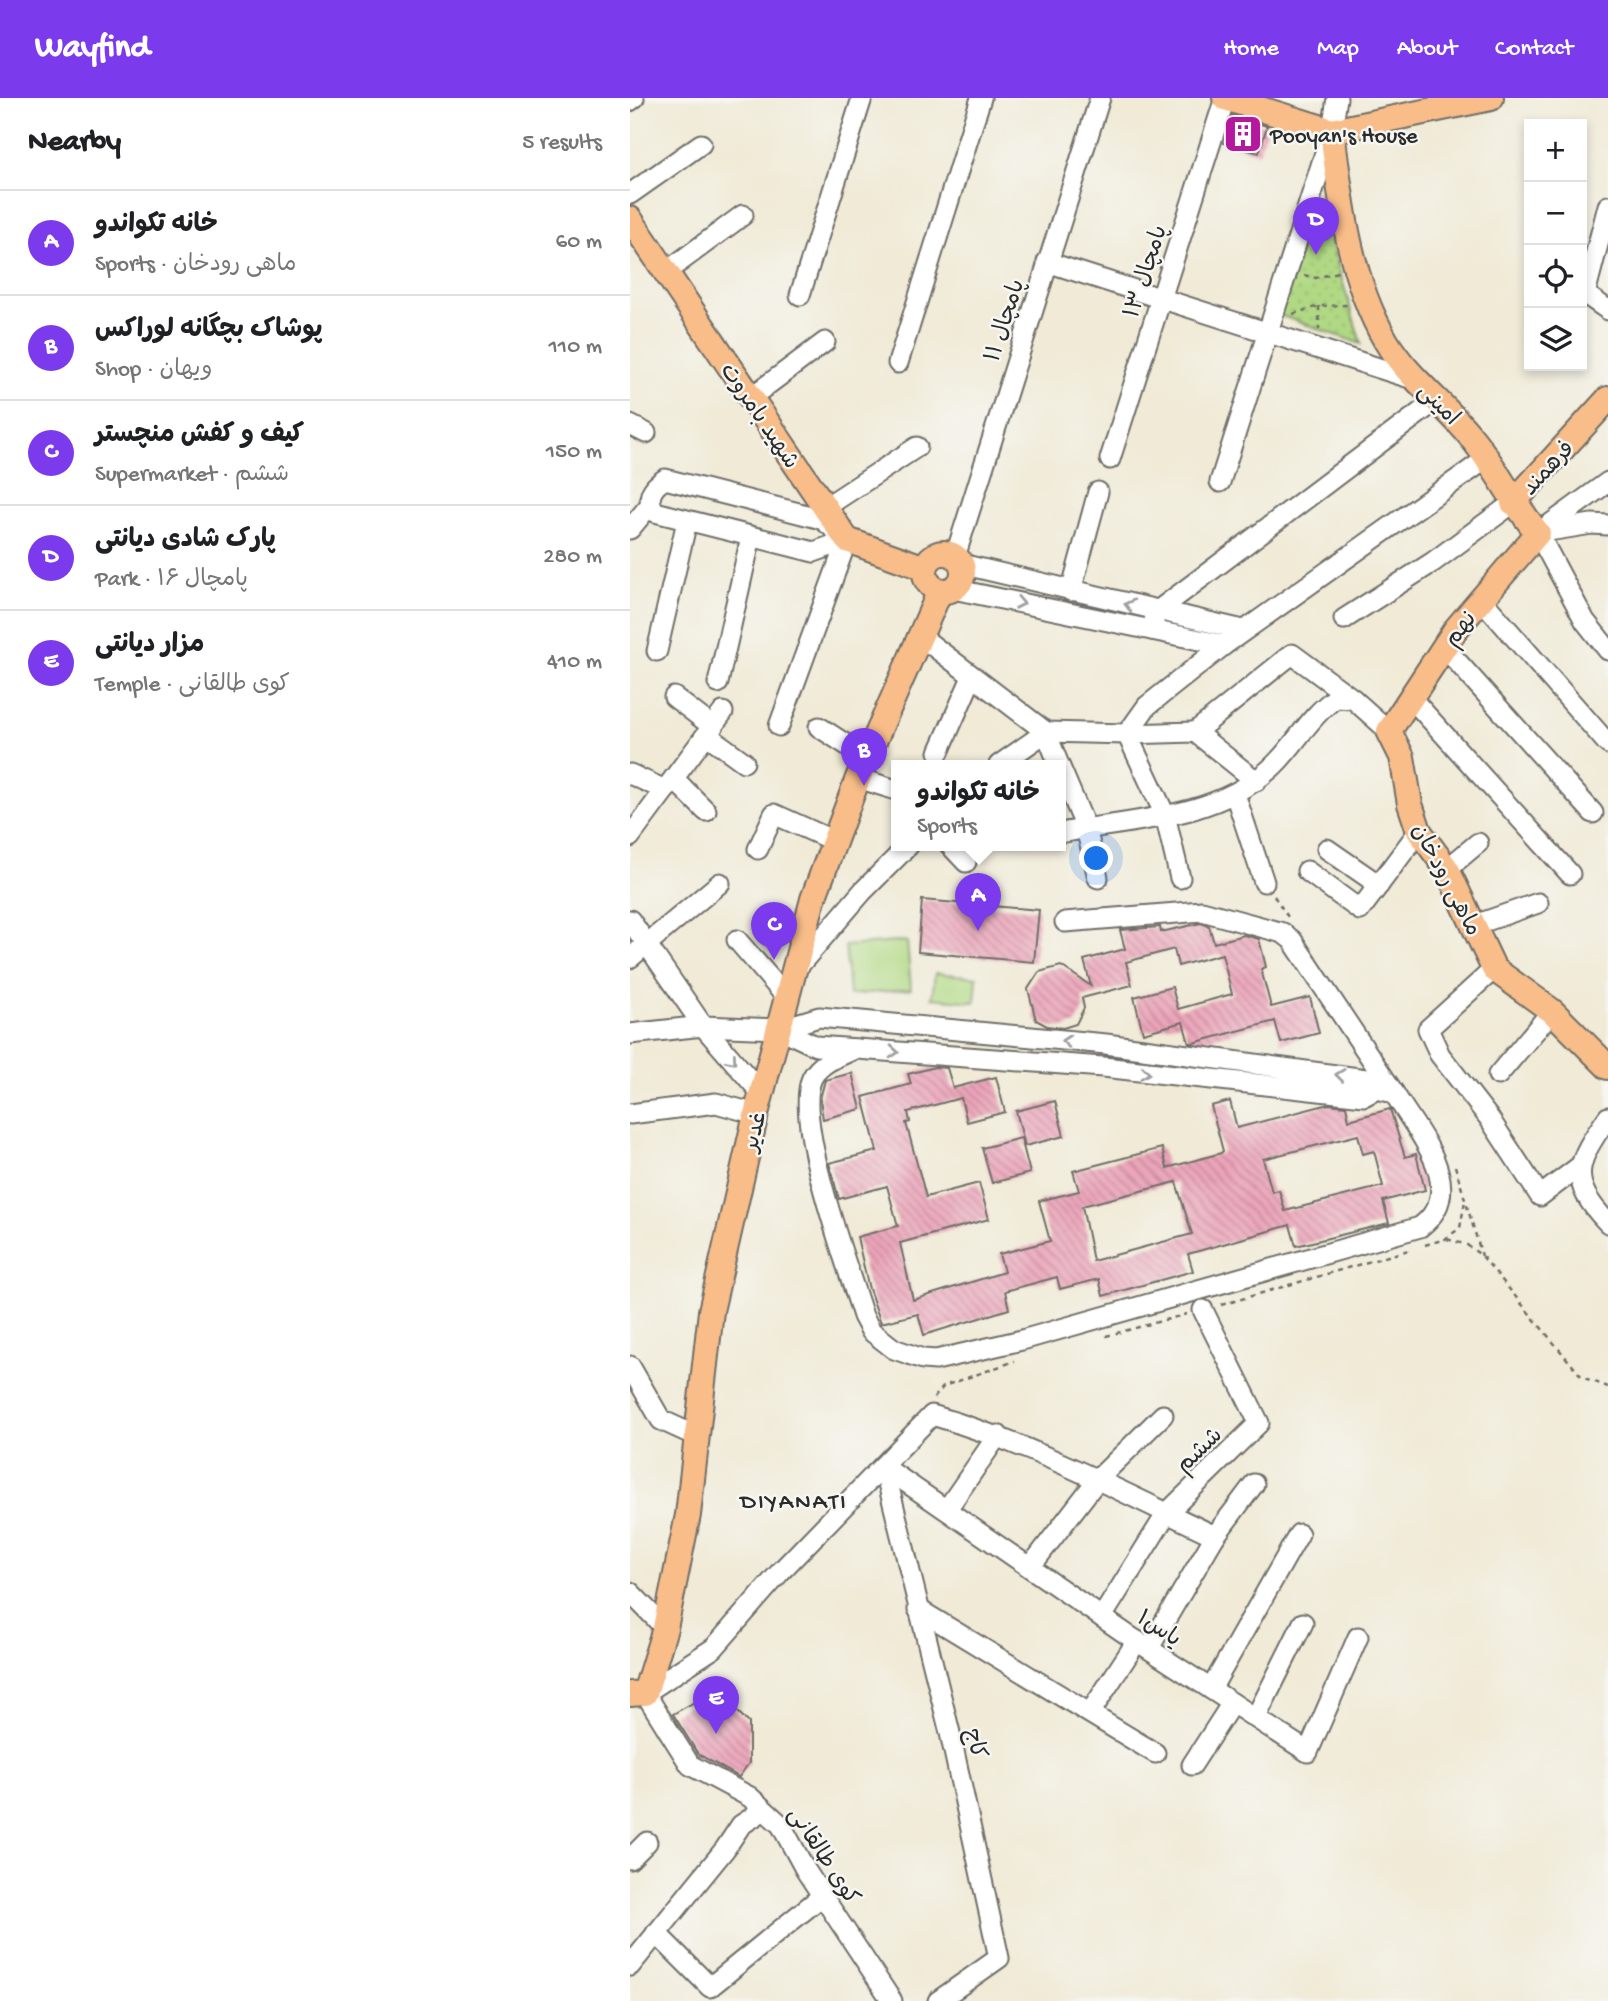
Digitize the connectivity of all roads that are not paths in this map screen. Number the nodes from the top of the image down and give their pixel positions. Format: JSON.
{"nodes":[{"id":1,"x":862,"y":98,"type":"edge"},
{"id":2,"x":981,"y":98,"type":"edge"},
{"id":3,"x":1100,"y":98,"type":"edge"},
{"id":4,"x":1225,"y":98,"type":"edge"},
{"id":5,"x":1337,"y":98,"type":"edge"},
{"id":6,"x":1491,"y":98,"type":"edge"},
{"id":7,"x":1332,"y":131,"type":"junction"},
{"id":8,"x":701,"y":144,"type":"dead end"},
{"id":9,"x":630,"y":194,"type":"edge"},
{"id":10,"x":1608,"y":206,"type":"edge"},
{"id":11,"x":743,"y":215,"type":"dead end"},
{"id":12,"x":630,"y":219,"type":"edge"},
{"id":13,"x":1047,"y":262,"type":"junction"},
{"id":14,"x":666,"y":272,"type":"junction"},
{"id":15,"x":800,"y":295,"type":"dead end"},
{"id":16,"x":1161,"y":298,"type":"junction"},
{"id":17,"x":1608,"y":310,"type":"edge"},
{"id":18,"x":1269,"y":327,"type":"junction"},
{"id":19,"x":825,"y":342,"type":"dead end"},
{"id":20,"x":898,"y":363,"type":"dead end"},
{"id":21,"x":1418,"y":380,"type":"junction"},
{"id":22,"x":750,"y":398,"type":"junction"},
{"id":23,"x":1438,"y":398,"type":"junction"},
{"id":24,"x":1608,"y":400,"type":"edge"},
{"id":25,"x":917,"y":447,"type":"dead end"},
{"id":26,"x":1110,"y":459,"type":"dead end"},
{"id":27,"x":1486,"y":460,"type":"junction"},
{"id":28,"x":1220,"y":482,"type":"dead end"},
{"id":29,"x":1608,"y":482,"type":"edge"},
{"id":30,"x":1098,"y":492,"type":"dead end"},
{"id":31,"x":1513,"y":503,"type":"junction"},
{"id":32,"x":650,"y":505,"type":"junction"},
{"id":33,"x":824,"y":508,"type":"junction"},
{"id":34,"x":687,"y":521,"type":"junction"},
{"id":35,"x":1608,"y":525,"type":"edge"},
{"id":36,"x":630,"y":529,"type":"edge"},
{"id":37,"x":1538,"y":533,"type":"junction"},
{"id":38,"x":751,"y":537,"type":"junction"},
{"id":39,"x":847,"y":540,"type":"junction"},
{"id":40,"x":958,"y":561,"type":"junction"},
{"id":41,"x":925,"y":569,"type":"junction"},
{"id":42,"x":946,"y":590,"type":"junction"},
{"id":43,"x":1071,"y":591,"type":"junction"},
{"id":44,"x":1481,"y":599,"type":"junction"},
{"id":45,"x":1344,"y":619,"type":"dead end"},
{"id":46,"x":1154,"y":621,"type":"junction"},
{"id":47,"x":1243,"y":630,"type":"junction"},
{"id":48,"x":920,"y":636,"type":"junction"},
{"id":49,"x":1224,"y":645,"type":"junction"},
{"id":50,"x":1444,"y":648,"type":"junction"},
{"id":51,"x":1608,"y":650,"type":"edge"},
{"id":52,"x":657,"y":651,"type":"dead end"},
{"id":53,"x":972,"y":677,"type":"junction"},
{"id":54,"x":718,"y":683,"type":"dead end"},
{"id":55,"x":674,"y":697,"type":"dead end"},
{"id":56,"x":1411,"y":698,"type":"junction"},
{"id":57,"x":1353,"y":699,"type":"junction"},
{"id":58,"x":714,"y":725,"type":"junction"},
{"id":59,"x":779,"y":726,"type":"dead end"},
{"id":60,"x":819,"y":727,"type":"dead end"},
{"id":61,"x":1389,"y":731,"type":"junction"},
{"id":62,"x":1046,"y":732,"type":"junction"},
{"id":63,"x":1195,"y":732,"type":"junction"},
{"id":64,"x":1127,"y":734,"type":"junction"},
{"id":65,"x":1608,"y":744,"type":"edge"},
{"id":66,"x":939,"y":751,"type":"dead end"},
{"id":67,"x":1006,"y":760,"type":"edge"},
{"id":68,"x":1058,"y":760,"type":"edge"},
{"id":69,"x":744,"y":762,"type":"dead end"},
{"id":70,"x":862,"y":768,"type":"junction"},
{"id":71,"x":630,"y":774,"type":"edge"},
{"id":72,"x":1066,"y":780,"type":"edge"},
{"id":73,"x":1256,"y":781,"type":"junction"},
{"id":74,"x":669,"y":785,"type":"junction"},
{"id":75,"x":891,"y":787,"type":"edge"},
{"id":76,"x":1235,"y":794,"type":"junction"},
{"id":77,"x":706,"y":811,"type":"dead end"},
{"id":78,"x":1593,"y":813,"type":"dead end"},
{"id":79,"x":1165,"y":815,"type":"junction"},
{"id":80,"x":1086,"y":828,"type":"junction"},
{"id":81,"x":1419,"y":831,"type":"junction"},
{"id":82,"x":1066,"y":832,"type":"edge"},
{"id":83,"x":630,"y":837,"type":"edge"},
{"id":84,"x":835,"y":841,"type":"junction"},
{"id":85,"x":1478,"y":843,"type":"dead end"},
{"id":86,"x":758,"y":849,"type":"dead end"},
{"id":87,"x":1327,"y":849,"type":"dead end"},
{"id":88,"x":903,"y":851,"type":"edge"},
{"id":89,"x":956,"y":851,"type":"edge"},
{"id":90,"x":966,"y":862,"type":"dead end"},
{"id":91,"x":1447,"y":869,"type":"junction"},
{"id":92,"x":1307,"y":871,"type":"dead end"},
{"id":93,"x":1570,"y":874,"type":"dead end"},
{"id":94,"x":1098,"y":878,"type":"dead end"},
{"id":95,"x":1180,"y":878,"type":"dead end"},
{"id":96,"x":1264,"y":882,"type":"dead end"},
{"id":97,"x":720,"y":883,"type":"dead end"},
{"id":98,"x":1379,"y":885,"type":"junction"},
{"id":99,"x":1538,"y":903,"type":"dead end"},
{"id":100,"x":630,"y":920,"type":"edge"},
{"id":101,"x":1066,"y":922,"type":"dead end"},
{"id":102,"x":1475,"y":925,"type":"junction"},
{"id":103,"x":737,"y":940,"type":"dead end"},
{"id":104,"x":648,"y":945,"type":"junction"},
{"id":105,"x":630,"y":958,"type":"edge"},
{"id":106,"x":796,"y":969,"type":"junction"},
{"id":107,"x":1494,"y":969,"type":"junction"},
{"id":108,"x":788,"y":999,"type":"junction"},
{"id":109,"x":1552,"y":1011,"type":"junction"},
{"id":110,"x":703,"y":1026,"type":"junction"},
{"id":111,"x":780,"y":1028,"type":"junction"},
{"id":112,"x":630,"y":1034,"type":"edge"},
{"id":113,"x":1106,"y":1044,"type":"junction"},
{"id":114,"x":856,"y":1049,"type":"junction"},
{"id":115,"x":1608,"y":1066,"type":"edge"},
{"id":116,"x":1103,"y":1067,"type":"junction"},
{"id":117,"x":1498,"y":1074,"type":"dead end"},
{"id":118,"x":1386,"y":1091,"type":"junction"},
{"id":119,"x":759,"y":1104,"type":"junction"},
{"id":120,"x":630,"y":1114,"type":"edge"},
{"id":121,"x":1608,"y":1117,"type":"edge"},
{"id":122,"x":1580,"y":1166,"type":"junction"},
{"id":123,"x":1608,"y":1223,"type":"edge"},
{"id":124,"x":1203,"y":1310,"type":"road end"},
{"id":125,"x":630,"y":1366,"type":"edge"},
{"id":126,"x":1163,"y":1415,"type":"dead end"},
{"id":127,"x":998,"y":1435,"type":"junction"},
{"id":128,"x":696,"y":1436,"type":"junction"},
{"id":129,"x":884,"y":1467,"type":"junction"},
{"id":130,"x":1098,"y":1479,"type":"junction"},
{"id":131,"x":1254,"y":1484,"type":"dead end"},
{"id":132,"x":947,"y":1509,"type":"junction"},
{"id":133,"x":1167,"y":1513,"type":"junction"},
{"id":134,"x":1299,"y":1534,"type":"dead end"},
{"id":135,"x":1215,"y":1536,"type":"junction"},
{"id":136,"x":1031,"y":1566,"type":"junction"},
{"id":137,"x":630,"y":1592,"type":"edge"},
{"id":138,"x":918,"y":1609,"type":"junction"},
{"id":139,"x":1102,"y":1617,"type":"junction"},
{"id":140,"x":1303,"y":1623,"type":"dead end"},
{"id":141,"x":665,"y":1628,"type":"junction"},
{"id":142,"x":1358,"y":1637,"type":"dead end"},
{"id":143,"x":1143,"y":1645,"type":"junction"},
{"id":144,"x":1211,"y":1689,"type":"junction"},
{"id":145,"x":638,"y":1694,"type":"edge"},
{"id":146,"x":1232,"y":1703,"type":"junction"},
{"id":147,"x":1090,"y":1713,"type":"junction"},
{"id":148,"x":1256,"y":1717,"type":"junction"},
{"id":149,"x":1155,"y":1753,"type":"dead end"},
{"id":150,"x":1192,"y":1765,"type":"dead end"},
{"id":151,"x":764,"y":1810,"type":"junction"},
{"id":152,"x":647,"y":1842,"type":"dead end"},
{"id":153,"x":630,"y":1859,"type":"edge"},
{"id":154,"x":822,"y":1895,"type":"junction"},
{"id":155,"x":656,"y":1933,"type":"junction"},
{"id":156,"x":630,"y":1966,"type":"edge"},
{"id":157,"x":892,"y":2001,"type":"edge"},
{"id":158,"x":938,"y":2001,"type":"edge"}],
"edges":[{"from":1,"to":15,"type":"street"},
{"from":2,"to":20,"type":"street"},
{"from":3,"to":13,"type":"street","name":"پامچال ۱۱"},
{"from":4,"to":7,"type":"main road"},
{"from":4,"to":16,"type":"street","name":"پامچال ۱۳"},
{"from":5,"to":7,"type":"street"},
{"from":6,"to":7,"type":"main road"},
{"from":7,"to":18,"type":"street"},
{"from":7,"to":21,"type":"main road","name":"امینی"},
{"from":8,"to":9,"type":"street"},
{"from":10,"to":17,"type":"street"},
{"from":11,"to":14,"type":"street"},
{"from":12,"to":14,"type":"main road","name":"شهید بامروت"},
{"from":13,"to":16,"type":"street"},
{"from":13,"to":40,"type":"street","name":"پامچال ۱۱"},
{"from":14,"to":22,"type":"main road","name":"شهید بامروت"},
{"from":16,"to":18,"type":"street"},
{"from":16,"to":26,"type":"street","name":"پامچال ۱۳"},
{"from":18,"to":21,"type":"street"},
{"from":18,"to":28,"type":"street"},
{"from":19,"to":22,"type":"street"},
{"from":21,"to":23,"type":"main road","name":"امینی"},
{"from":22,"to":33,"type":"main road","name":"شهید بامروت"},
{"from":23,"to":27,"type":"main road","name":"امینی"},
{"from":23,"to":46,"type":"street"},
{"from":24,"to":31,"type":"main road","name":"فرهمند"},
{"from":25,"to":33,"type":"street"},
{"from":27,"to":31,"type":"main road","name":"امینی"},
{"from":27,"to":47,"type":"street"},
{"from":29,"to":37,"type":"street"},
{"from":30,"to":43,"type":"street"},
{"from":31,"to":37,"type":"main road","name":"امینی"},
{"from":31,"to":45,"type":"street"},
{"from":32,"to":34,"type":"street"},
{"from":32,"to":36,"type":"street"},
{"from":32,"to":39,"type":"street"},
{"from":33,"to":39,"type":"main road","name":"شهید بامروت"},
{"from":34,"to":38,"type":"street"},
{"from":34,"to":52,"type":"street"},
{"from":35,"to":37,"type":"street"},
{"from":37,"to":44,"type":"main road","name":"نهم"},
{"from":37,"to":51,"type":"street","name":"امینی"},
{"from":38,"to":39,"type":"street"},
{"from":38,"to":54,"type":"street"},
{"from":39,"to":41,"type":"main road"},
{"from":39,"to":59,"type":"street"},
{"from":40,"to":41,"type":"main road"},
{"from":40,"to":42,"type":"main road"},
{"from":40,"to":43,"type":"street"},
{"from":41,"to":42,"type":"main road"},
{"from":42,"to":46,"type":"street","one_way":true},
{"from":42,"to":48,"type":"main road","name":"غدیر"},
{"from":46,"to":43,"type":"street","one_way":true},
{"from":44,"to":50,"type":"main road","name":"نهم"},
{"from":44,"to":65,"type":"street"},
{"from":46,"to":47,"type":"street"},
{"from":46,"to":49,"type":"street"},
{"from":47,"to":49,"type":"street"},
{"from":48,"to":53,"type":"street"},
{"from":48,"to":70,"type":"main road","name":"غدیر"},
{"from":49,"to":64,"type":"street"},
{"from":50,"to":56,"type":"main road","name":"نهم"},
{"from":50,"to":78,"type":"street"},
{"from":53,"to":62,"type":"street"},
{"from":53,"to":66,"type":"street"},
{"from":55,"to":58,"type":"street"},
{"from":56,"to":61,"type":"main road","name":"نهم"},
{"from":56,"to":93,"type":"street"},
{"from":57,"to":61,"type":"street","name":"ماهی رودخان"},
{"from":57,"to":63,"type":"street","name":"ماهی رودخان"},
{"from":57,"to":73,"type":"street"},
{"from":58,"to":69,"type":"street"},
{"from":58,"to":74,"type":"street"},
{"from":60,"to":70,"type":"street"},
{"from":61,"to":81,"type":"main road","name":"ماهی رودخان"},
{"from":62,"to":64,"type":"street"},
{"from":62,"to":67,"type":"street"},
{"from":62,"to":68,"type":"street"},
{"from":63,"to":64,"type":"street"},
{"from":63,"to":73,"type":"street"},
{"from":64,"to":79,"type":"street"},
{"from":70,"to":75,"type":"street"},
{"from":70,"to":84,"type":"main road","name":"غدیر"},
{"from":71,"to":74,"type":"street"},
{"from":72,"to":80,"type":"street"},
{"from":73,"to":76,"type":"street"},
{"from":74,"to":77,"type":"street"},
{"from":74,"to":83,"type":"street"},
{"from":76,"to":79,"type":"street"},
{"from":76,"to":96,"type":"street"},
{"from":79,"to":80,"type":"street"},
{"from":79,"to":95,"type":"street"},
{"from":80,"to":82,"type":"street"},
{"from":80,"to":94,"type":"street"},
{"from":81,"to":91,"type":"main road","name":"ماهی رودخان"},
{"from":81,"to":98,"type":"street"},
{"from":84,"to":86,"type":"street"},
{"from":84,"to":106,"type":"main road","name":"غدیر"},
{"from":85,"to":91,"type":"street"},
{"from":87,"to":98,"type":"street"},
{"from":88,"to":106,"type":"street"},
{"from":89,"to":90,"type":"street"},
{"from":91,"to":102,"type":"main road","name":"ماهی رودخان"},
{"from":92,"to":98,"type":"street"},
{"from":97,"to":104,"type":"street"},
{"from":99,"to":102,"type":"street"},
{"from":100,"to":104,"type":"street"},
{"from":101,"to":118,"type":"street"},
{"from":102,"to":107,"type":"main road","name":"ماهی رودخان"},
{"from":103,"to":108,"type":"street"},
{"from":104,"to":105,"type":"street"},
{"from":104,"to":110,"type":"street"},
{"from":106,"to":108,"type":"main road","name":"غدیر"},
{"from":107,"to":109,"type":"main road"},
{"from":107,"to":122,"type":"street"},
{"from":108,"to":111,"type":"main road","name":"غدیر"},
{"from":109,"to":115,"type":"main road"},
{"from":109,"to":117,"type":"street"},
{"from":110,"to":111,"type":"street"},
{"from":110,"to":112,"type":"street"},
{"from":110,"to":119,"type":"street","one_way":true},
{"from":113,"to":111,"type":"street","one_way":true},
{"from":111,"to":114,"type":"street"},
{"from":111,"to":119,"type":"main road","name":"غدیر"},
{"from":113,"to":116,"type":"street"},
{"from":118,"to":113,"type":"street","one_way":true},
{"from":114,"to":116,"type":"street","one_way":true},
{"from":114,"to":118,"type":"street"},
{"from":116,"to":118,"type":"street","one_way":true},
{"from":119,"to":120,"type":"street"},
{"from":119,"to":128,"type":"main road","name":"غدیر"},
{"from":121,"to":122,"type":"street"},
{"from":122,"to":123,"type":"street"},
{"from":124,"to":133,"type":"street","name":"ششم"},
{"from":125,"to":128,"type":"street"},
{"from":126,"to":130,"type":"street"},
{"from":127,"to":129,"type":"street"},
{"from":127,"to":130,"type":"street"},
{"from":127,"to":132,"type":"street"},
{"from":128,"to":141,"type":"main road","name":"غدیر"},
{"from":129,"to":132,"type":"street","name":"یاس۱"},
{"from":129,"to":138,"type":"street","name":"کاج"},
{"from":129,"to":145,"type":"street"},
{"from":130,"to":133,"type":"street"},
{"from":130,"to":136,"type":"street"},
{"from":131,"to":135,"type":"street"},
{"from":132,"to":136,"type":"street","name":"یاس۱"},
{"from":133,"to":135,"type":"street"},
{"from":133,"to":139,"type":"street","name":"ششم"},
{"from":134,"to":144,"type":"street"},
{"from":135,"to":143,"type":"street"},
{"from":136,"to":139,"type":"street","name":"یاس۱"},
{"from":137,"to":141,"type":"street"},
{"from":138,"to":147,"type":"street"},
{"from":138,"to":158,"type":"street","name":"کاج"},
{"from":139,"to":143,"type":"street","name":"یاس۱"},
{"from":140,"to":148,"type":"street"},
{"from":141,"to":145,"type":"main road","name":"غدیر"},
{"from":142,"to":148,"type":"street","name":"یاس۱"},
{"from":143,"to":144,"type":"street","name":"یاس۱"},
{"from":143,"to":147,"type":"street"},
{"from":144,"to":146,"type":"street","name":"یاس۱"},
{"from":145,"to":151,"type":"street","name":"کوی طالقانی"},
{"from":146,"to":148,"type":"street","name":"یاس۱"},
{"from":146,"to":150,"type":"street"},
{"from":147,"to":149,"type":"street"},
{"from":151,"to":154,"type":"street","name":"کوی طالقانی"},
{"from":151,"to":155,"type":"street"},
{"from":152,"to":153,"type":"street"},
{"from":154,"to":155,"type":"street"},
{"from":154,"to":157,"type":"street","name":"کوی طالقانی"},
{"from":155,"to":156,"type":"street"}]}
